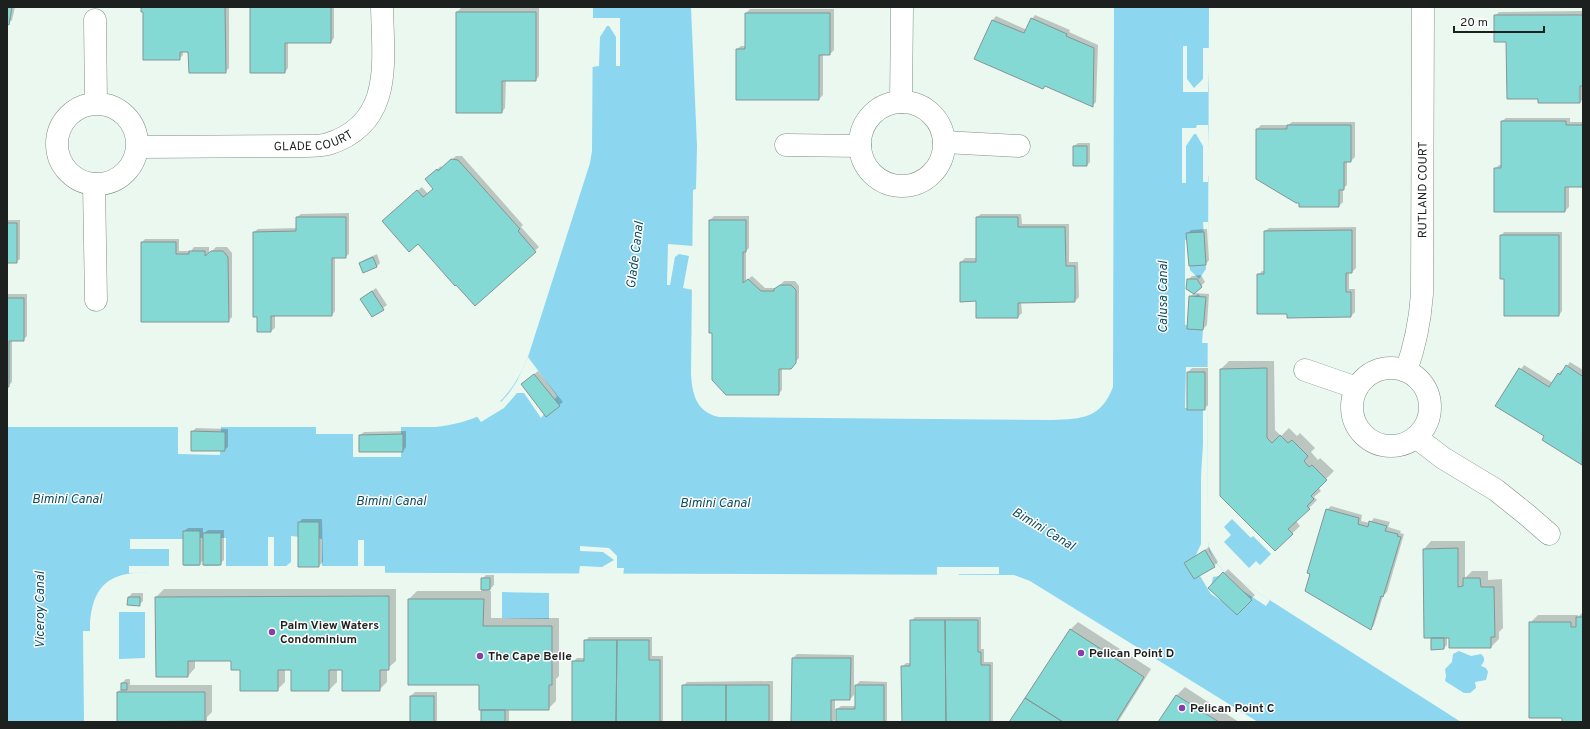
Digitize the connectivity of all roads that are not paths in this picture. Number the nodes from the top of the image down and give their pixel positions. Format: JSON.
{"nodes":[{"id":1,"x":382,"y":7,"type":"edge"},
{"id":2,"x":902,"y":7,"type":"edge"},
{"id":3,"x":1423,"y":7,"type":"edge"},
{"id":4,"x":902,"y":102,"type":"junction"},
{"id":5,"x":944,"y":142,"type":"junction"},
{"id":6,"x":786,"y":145,"type":"dead end"},
{"id":7,"x":860,"y":146,"type":"junction"},
{"id":8,"x":1019,"y":146,"type":"dead end"},
{"id":9,"x":138,"y":147,"type":"junction"},
{"id":10,"x":94,"y":184,"type":"junction"},
{"id":11,"x":96,"y":300,"type":"dead end"},
{"id":12,"x":1305,"y":370,"type":"dead end"},
{"id":13,"x":1406,"y":371,"type":"junction"},
{"id":14,"x":1357,"y":388,"type":"junction"},
{"id":15,"x":1417,"y":438,"type":"junction"},
{"id":16,"x":1549,"y":534,"type":"dead end"}],
"edges":[{"from":1,"to":9,"type":"street","name":"GLADE COURT"},
{"from":2,"to":4,"type":"street"},
{"from":3,"to":13,"type":"street","name":"RUTLAND COURT"},
{"from":4,"to":5,"type":"street"},
{"from":4,"to":7,"type":"street"},
{"from":5,"to":7,"type":"street"},
{"from":5,"to":8,"type":"street"},
{"from":6,"to":7,"type":"street"},
{"from":9,"to":10,"type":"street"},
{"from":9,"to":10,"type":"street"},
{"from":10,"to":11,"type":"street"},
{"from":12,"to":14,"type":"street"},
{"from":13,"to":14,"type":"street"},
{"from":13,"to":15,"type":"street"},
{"from":14,"to":15,"type":"street"},
{"from":15,"to":16,"type":"street"}]}
